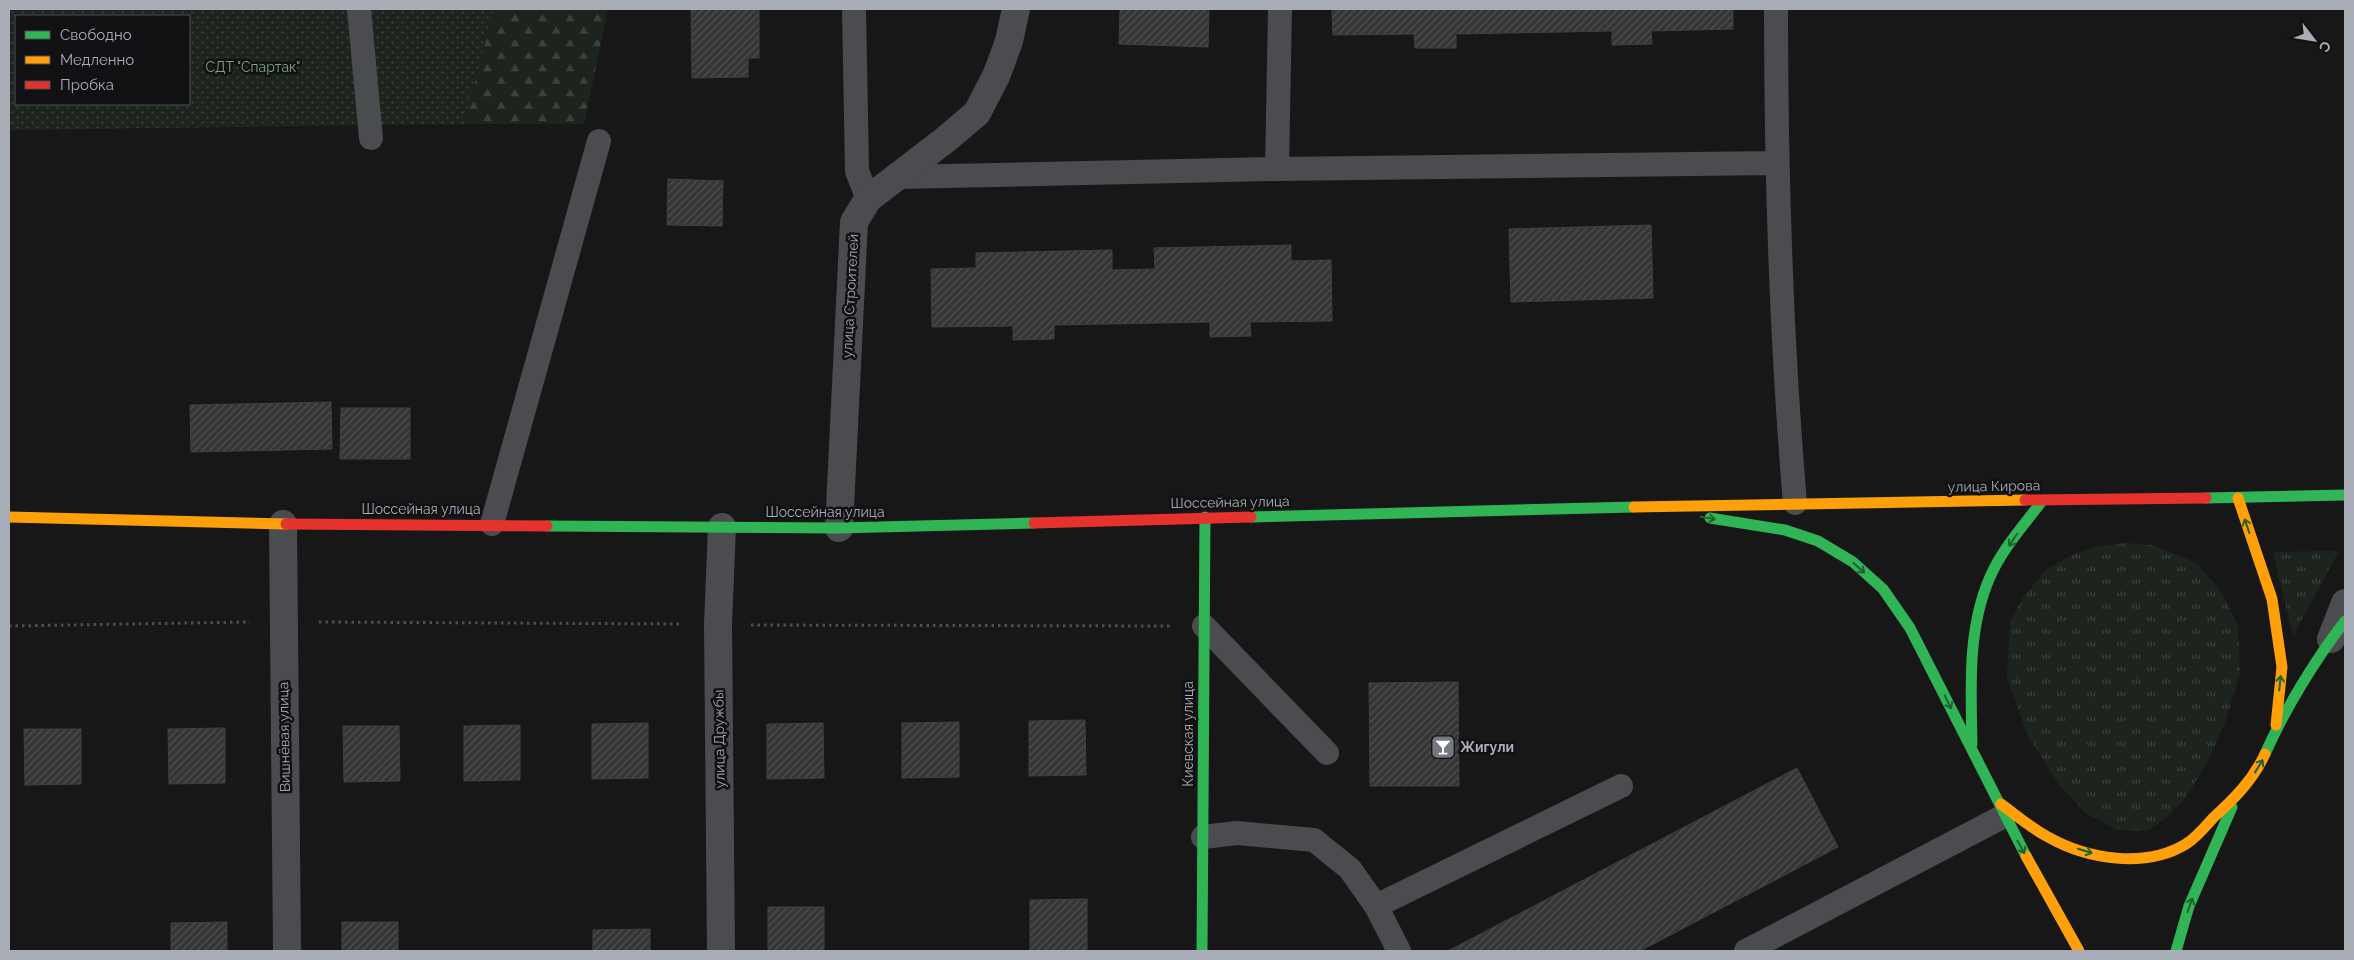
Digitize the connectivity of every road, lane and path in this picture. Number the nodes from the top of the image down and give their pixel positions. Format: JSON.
{"nodes":[{"id":1,"x":359,"y":9,"type":"edge"},
{"id":2,"x":854,"y":9,"type":"edge"},
{"id":3,"x":1016,"y":9,"type":"edge"},
{"id":4,"x":1280,"y":9,"type":"edge"},
{"id":5,"x":1776,"y":9,"type":"edge"},
{"id":6,"x":371,"y":138,"type":"dead end"},
{"id":7,"x":600,"y":141,"type":"dead end"},
{"id":8,"x":1776,"y":163,"type":"junction"},
{"id":9,"x":1277,"y":169,"type":"junction"},
{"id":10,"x":899,"y":177,"type":"junction"},
{"id":11,"x":868,"y":199,"type":"junction"},
{"id":12,"x":2345,"y":494,"type":"edge"},
{"id":13,"x":2238,"y":498,"type":"junction"},
{"id":14,"x":2042,"y":501,"type":"junction"},
{"id":15,"x":1796,"y":503,"type":"junction"},
{"id":16,"x":1642,"y":508,"type":"junction"},
{"id":17,"x":9,"y":517,"type":"edge"},
{"id":18,"x":1205,"y":517,"type":"junction"},
{"id":19,"x":283,"y":524,"type":"junction"},
{"id":20,"x":492,"y":524,"type":"junction"},
{"id":21,"x":722,"y":527,"type":"junction"},
{"id":22,"x":839,"y":528,"type":"junction"},
{"id":23,"x":2345,"y":603,"type":"edge"},
{"id":24,"x":282,"y":622,"type":"junction"},
{"id":25,"x":718,"y":624,"type":"junction"},
{"id":26,"x":9,"y":626,"type":"edge"},
{"id":27,"x":1171,"y":626,"type":"dead end"},
{"id":28,"x":1204,"y":626,"type":"junction"},
{"id":29,"x":2338,"y":630,"type":"edge"},
{"id":30,"x":2275,"y":732,"type":"junction"},
{"id":31,"x":1972,"y":751,"type":"junction"},
{"id":32,"x":1326,"y":753,"type":"dead end"},
{"id":33,"x":1621,"y":786,"type":"dead end"},
{"id":34,"x":2237,"y":796,"type":"junction"},
{"id":35,"x":2001,"y":809,"type":"junction"},
{"id":36,"x":1203,"y":837,"type":"junction"},
{"id":37,"x":1376,"y":906,"type":"junction"},
{"id":38,"x":287,"y":951,"type":"edge"},
{"id":39,"x":721,"y":951,"type":"edge"},
{"id":40,"x":1202,"y":951,"type":"edge"},
{"id":41,"x":1399,"y":951,"type":"edge"},
{"id":42,"x":1746,"y":951,"type":"edge"},
{"id":43,"x":2079,"y":951,"type":"edge"},
{"id":44,"x":2176,"y":951,"type":"edge"}],
"edges":[{"from":1,"to":6,"type":"lane"},
{"from":2,"to":11,"type":"lane"},
{"from":3,"to":10,"type":"street","name":"улица Строителей"},
{"from":4,"to":9,"type":"lane"},
{"from":5,"to":8,"type":"lane"},
{"from":7,"to":20,"type":"lane"},
{"from":8,"to":9,"type":"lane"},
{"from":8,"to":15,"type":"lane"},
{"from":9,"to":10,"type":"lane"},
{"from":10,"to":11,"type":"street","name":"улица Строителей"},
{"from":11,"to":22,"type":"street","name":"улица Строителей"},
{"from":12,"to":13,"type":"main road","name":"улица Кирова"},
{"from":13,"to":14,"type":"main road","name":"улица Кирова"},
{"from":30,"to":13,"type":"main road","one_way":true},
{"from":14,"to":15,"type":"main road","name":"улица Кирова"},
{"from":14,"to":31,"type":"main road","one_way":true},
{"from":15,"to":16,"type":"main road","name":"улица Кирова"},
{"from":16,"to":18,"type":"main road","name":"Шоссейная улица"},
{"from":16,"to":31,"type":"main road","one_way":true},
{"from":17,"to":19,"type":"main road","name":"Шоссейная улица"},
{"from":18,"to":22,"type":"main road","name":"Шоссейная улица"},
{"from":18,"to":28,"type":"main road","name":"Киевская улица"},
{"from":19,"to":20,"type":"main road","name":"Шоссейная улица"},
{"from":19,"to":24,"type":"street","name":"Вишнёвая улица"},
{"from":20,"to":21,"type":"main road","name":"Шоссейная улица"},
{"from":21,"to":22,"type":"main road","name":"Шоссейная улица"},
{"from":21,"to":25,"type":"street","name":"улица Дружбы"},
{"from":23,"to":29,"type":"street"},
{"from":24,"to":25,"type":"path"},
{"from":24,"to":26,"type":"path"},
{"from":24,"to":38,"type":"street","name":"Вишнёвая улица"},
{"from":25,"to":27,"type":"path"},
{"from":25,"to":39,"type":"street","name":"улица Дружбы"},
{"from":28,"to":32,"type":"lane"},
{"from":28,"to":36,"type":"main road","name":"Киевская улица"},
{"from":29,"to":30,"type":"main road"},
{"from":34,"to":30,"type":"main road","one_way":true},
{"from":31,"to":35,"type":"main road"},
{"from":33,"to":37,"type":"lane"},
{"from":35,"to":34,"type":"main road","one_way":true},
{"from":44,"to":34,"type":"main road","one_way":true},
{"from":35,"to":42,"type":"lane"},
{"from":35,"to":43,"type":"main road","one_way":true},
{"from":36,"to":37,"type":"lane"},
{"from":36,"to":40,"type":"main road","name":"Киевская улица"},
{"from":37,"to":41,"type":"lane"}]}
